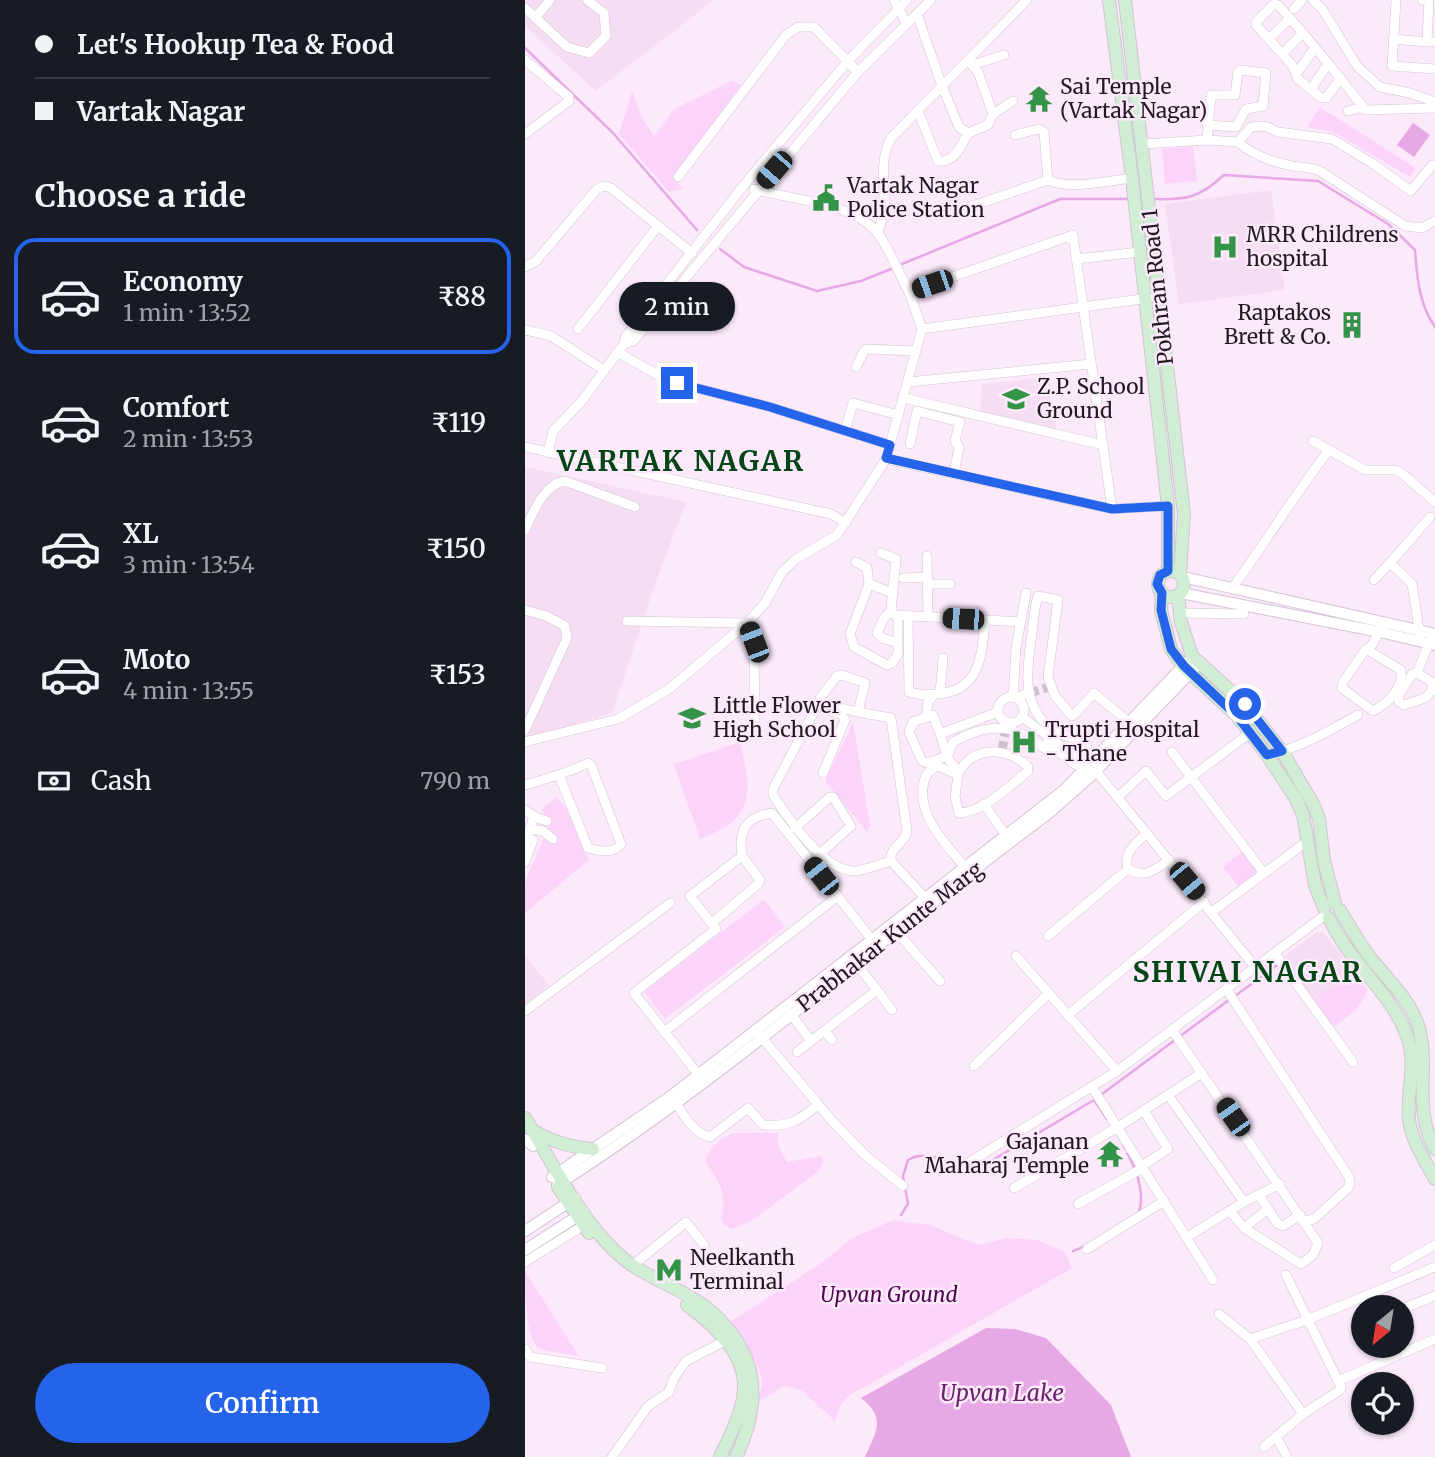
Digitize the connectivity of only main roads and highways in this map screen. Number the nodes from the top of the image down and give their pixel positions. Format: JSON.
{"nodes":[{"id":1,"x":1109,"y":0,"type":"edge"},
{"id":2,"x":1125,"y":0,"type":"edge"},
{"id":3,"x":1177,"y":574,"type":"junction"},
{"id":4,"x":1162,"y":593,"type":"junction"},
{"id":5,"x":1179,"y":594,"type":"junction"},
{"id":6,"x":1191,"y":664,"type":"junction"},
{"id":7,"x":1331,"y":911,"type":"junction"},
{"id":8,"x":1363,"y":959,"type":"junction"},
{"id":9,"x":525,"y":1118,"type":"edge"},
{"id":10,"x":1430,"y":1125,"type":"edge"},
{"id":11,"x":529,"y":1137,"type":"edge"},
{"id":12,"x":593,"y":1149,"type":"road end"},
{"id":13,"x":1435,"y":1149,"type":"edge"},
{"id":14,"x":1435,"y":1180,"type":"edge"},
{"id":15,"x":583,"y":1219,"type":"junction"},
{"id":16,"x":720,"y":1457,"type":"edge"},
{"id":17,"x":736,"y":1457,"type":"edge"}],
"edges":[{"from":1,"to":3,"type":"main road","name":"Pokhran Road 1"},
{"from":2,"to":3,"type":"main road","name":"Pokhran Road 1"},
{"from":3,"to":4,"type":"main road"},
{"from":3,"to":5,"type":"main road"},
{"from":4,"to":5,"type":"main road"},
{"from":4,"to":6,"type":"main road"},
{"from":5,"to":6,"type":"main road"},
{"from":6,"to":7,"type":"main road"},
{"from":6,"to":7,"type":"main road"},
{"from":7,"to":8,"type":"main road"},
{"from":8,"to":10,"type":"main road"},
{"from":8,"to":14,"type":"main road"},
{"from":9,"to":11,"type":"main road"},
{"from":10,"to":13,"type":"main road"},
{"from":11,"to":12,"type":"main road"},
{"from":11,"to":15,"type":"main road"},
{"from":15,"to":16,"type":"main road"},
{"from":15,"to":17,"type":"main road"}]}
